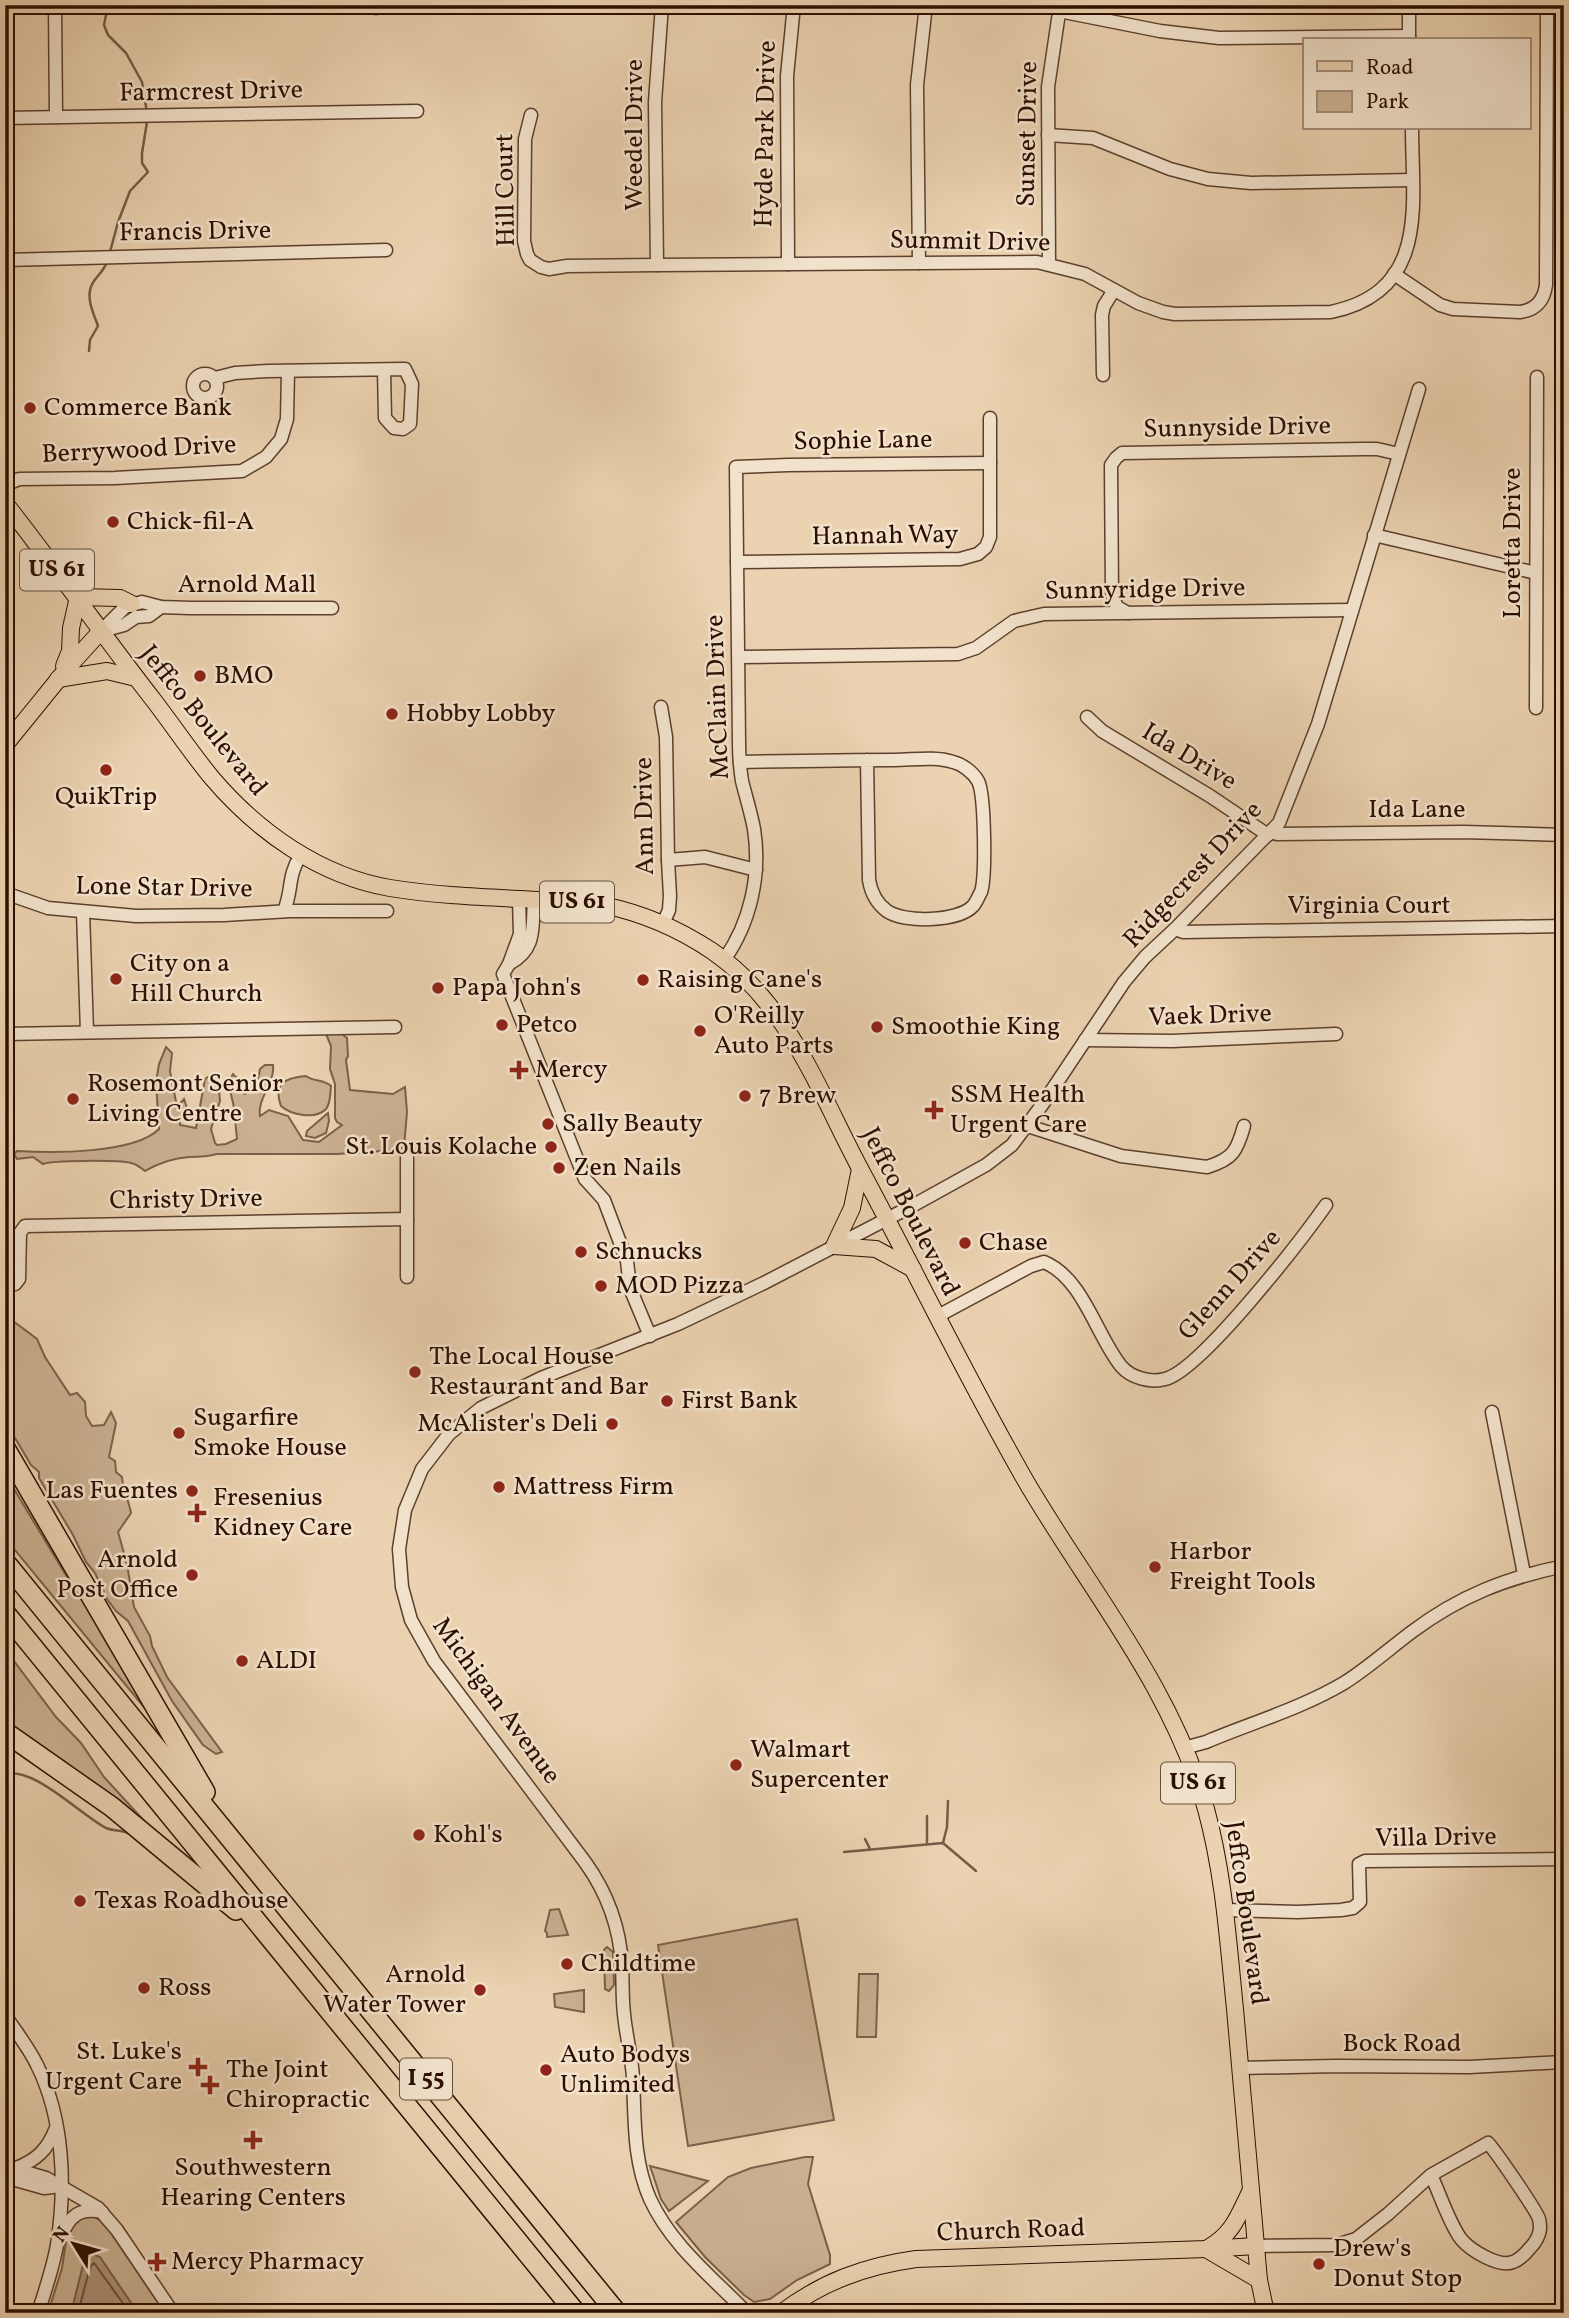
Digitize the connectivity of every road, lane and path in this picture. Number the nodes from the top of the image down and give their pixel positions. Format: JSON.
{"nodes":[{"id":1,"x":55,"y":5,"type":"edge"},
{"id":2,"x":662,"y":5,"type":"edge"},
{"id":3,"x":794,"y":5,"type":"edge"},
{"id":4,"x":926,"y":5,"type":"edge"},
{"id":5,"x":1409,"y":5,"type":"edge"},
{"id":6,"x":1547,"y":5,"type":"edge"},
{"id":7,"x":1059,"y":8,"type":"edge"},
{"id":8,"x":1409,"y":38,"type":"edge"},
{"id":9,"x":417,"y":111,"type":"dead end"},
{"id":10,"x":531,"y":115,"type":"dead end"},
{"id":11,"x":56,"y":117,"type":"junction"},
{"id":12,"x":5,"y":118,"type":"edge"},
{"id":13,"x":1412,"y":130,"type":"edge"},
{"id":14,"x":1048,"y":135,"type":"junction"},
{"id":15,"x":1412,"y":180,"type":"junction"},
{"id":16,"x":386,"y":250,"type":"dead end"},
{"id":17,"x":5,"y":260,"type":"edge"},
{"id":18,"x":919,"y":263,"type":"junction"},
{"id":19,"x":534,"y":264,"type":"joint"},
{"id":20,"x":788,"y":264,"type":"junction"},
{"id":21,"x":1049,"y":264,"type":"junction"},
{"id":22,"x":657,"y":265,"type":"junction"},
{"id":23,"x":1394,"y":274,"type":"junction"},
{"id":24,"x":1114,"y":290,"type":"junction"},
{"id":25,"x":384,"y":370,"type":"junction"},
{"id":26,"x":288,"y":371,"type":"junction"},
{"id":27,"x":1103,"y":375,"type":"dead end"},
{"id":28,"x":1536,"y":377,"type":"dead end"},
{"id":29,"x":215,"y":378,"type":"dead end"},
{"id":30,"x":1419,"y":389,"type":"dead end"},
{"id":31,"x":990,"y":418,"type":"dead end"},
{"id":32,"x":1399,"y":454,"type":"junction"},
{"id":33,"x":990,"y":463,"type":"junction"},
{"id":34,"x":736,"y":467,"type":"joint"},
{"id":35,"x":5,"y":485,"type":"edge"},
{"id":36,"x":5,"y":503,"type":"edge"},
{"id":37,"x":1374,"y":535,"type":"junction"},
{"id":38,"x":737,"y":562,"type":"junction"},
{"id":39,"x":1536,"y":573,"type":"junction"},
{"id":40,"x":78,"y":597,"type":"junction"},
{"id":41,"x":132,"y":604,"type":"junction"},
{"id":42,"x":161,"y":607,"type":"junction"},
{"id":43,"x":332,"y":608,"type":"dead end"},
{"id":44,"x":1352,"y":610,"type":"junction"},
{"id":45,"x":1128,"y":613,"type":"junction"},
{"id":46,"x":101,"y":631,"type":"junction"},
{"id":47,"x":739,"y":657,"type":"junction"},
{"id":48,"x":136,"y":678,"type":"junction"},
{"id":49,"x":58,"y":679,"type":"junction"},
{"id":50,"x":661,"y":707,"type":"dead end"},
{"id":51,"x":1536,"y":708,"type":"dead end"},
{"id":52,"x":1087,"y":717,"type":"dead end"},
{"id":53,"x":5,"y":745,"type":"edge"},
{"id":54,"x":867,"y":760,"type":"junction"},
{"id":55,"x":740,"y":762,"type":"junction"},
{"id":56,"x":1270,"y":834,"type":"junction"},
{"id":57,"x":1564,"y":835,"type":"edge"},
{"id":58,"x":301,"y":855,"type":"junction"},
{"id":59,"x":668,"y":860,"type":"junction"},
{"id":60,"x":756,"y":870,"type":"junction"},
{"id":61,"x":5,"y":892,"type":"edge"},
{"id":62,"x":526,"y":900,"type":"junction"},
{"id":63,"x":284,"y":911,"type":"junction"},
{"id":64,"x":387,"y":911,"type":"dead end"},
{"id":65,"x":83,"y":912,"type":"junction"},
{"id":66,"x":663,"y":924,"type":"junction"},
{"id":67,"x":1564,"y":926,"type":"edge"},
{"id":68,"x":1175,"y":929,"type":"junction"},
{"id":69,"x":724,"y":960,"type":"junction"},
{"id":70,"x":395,"y":1027,"type":"dead end"},
{"id":71,"x":88,"y":1032,"type":"junction"},
{"id":72,"x":5,"y":1034,"type":"edge"},
{"id":73,"x":1336,"y":1034,"type":"dead end"},
{"id":74,"x":1085,"y":1040,"type":"junction"},
{"id":75,"x":1028,"y":1126,"type":"junction"},
{"id":76,"x":1244,"y":1126,"type":"dead end"},
{"id":77,"x":407,"y":1156,"type":"dead end"},
{"id":78,"x":860,"y":1169,"type":"junction"},
{"id":79,"x":1326,"y":1205,"type":"dead end"},
{"id":80,"x":887,"y":1218,"type":"junction"},
{"id":81,"x":407,"y":1219,"type":"junction"},
{"id":82,"x":834,"y":1245,"type":"junction"},
{"id":83,"x":914,"y":1269,"type":"junction"},
{"id":84,"x":407,"y":1277,"type":"dead end"},
{"id":85,"x":11,"y":1284,"type":"edge"},
{"id":86,"x":936,"y":1317,"type":"junction"},
{"id":87,"x":650,"y":1336,"type":"junction"},
{"id":88,"x":1492,"y":1412,"type":"dead end"},
{"id":89,"x":5,"y":1448,"type":"edge"},
{"id":90,"x":5,"y":1461,"type":"edge"},
{"id":91,"x":22,"y":1478,"type":"junction"},
{"id":92,"x":5,"y":1562,"type":"edge"},
{"id":93,"x":1564,"y":1566,"type":"edge"},
{"id":94,"x":1524,"y":1574,"type":"junction"},
{"id":95,"x":5,"y":1613,"type":"edge"},
{"id":96,"x":5,"y":1732,"type":"edge"},
{"id":97,"x":15,"y":1744,"type":"edge"},
{"id":98,"x":1184,"y":1748,"type":"junction"},
{"id":99,"x":237,"y":1847,"type":"junction"},
{"id":100,"x":1564,"y":1859,"type":"edge"},
{"id":101,"x":1226,"y":1910,"type":"junction"},
{"id":102,"x":276,"y":1945,"type":"junction"},
{"id":103,"x":5,"y":2015,"type":"edge"},
{"id":104,"x":1564,"y":2062,"type":"edge"},
{"id":105,"x":1240,"y":2068,"type":"junction"},
{"id":106,"x":57,"y":2128,"type":"junction"},
{"id":107,"x":11,"y":2167,"type":"edge"},
{"id":108,"x":1431,"y":2175,"type":"junction"},
{"id":109,"x":5,"y":2177,"type":"edge"},
{"id":110,"x":61,"y":2186,"type":"junction"},
{"id":111,"x":1251,"y":2190,"type":"junction"},
{"id":112,"x":103,"y":2212,"type":"junction"},
{"id":113,"x":1256,"y":2246,"type":"junction"},
{"id":114,"x":57,"y":2248,"type":"junction"},
{"id":115,"x":1206,"y":2249,"type":"junction"},
{"id":116,"x":1259,"y":2280,"type":"junction"},
{"id":117,"x":38,"y":2313,"type":"edge"},
{"id":118,"x":173,"y":2313,"type":"edge"},
{"id":119,"x":576,"y":2313,"type":"edge"},
{"id":120,"x":617,"y":2313,"type":"edge"},
{"id":121,"x":747,"y":2313,"type":"edge"},
{"id":122,"x":780,"y":2313,"type":"edge"},
{"id":123,"x":1266,"y":2313,"type":"edge"}],
"edges":[{"from":1,"to":11,"type":"street"},
{"from":2,"to":22,"type":"street","name":"Weedel Drive"},
{"from":3,"to":20,"type":"street","name":"Hyde Park Drive"},
{"from":4,"to":18,"type":"street"},
{"from":5,"to":8,"type":"street"},
{"from":6,"to":23,"type":"street"},
{"from":7,"to":8,"type":"street"},
{"from":7,"to":14,"type":"street","name":"Sunset Drive"},
{"from":9,"to":11,"type":"street","name":"Farmcrest Drive"},
{"from":10,"to":19,"type":"street","name":"Hill Court"},
{"from":11,"to":12,"type":"street","name":"Farmcrest Drive"},
{"from":13,"to":15,"type":"street"},
{"from":14,"to":15,"type":"street"},
{"from":14,"to":21,"type":"street","name":"Sunset Drive"},
{"from":15,"to":23,"type":"street"},
{"from":16,"to":17,"type":"street","name":"Francis Drive"},
{"from":18,"to":20,"type":"street","name":"Summit Drive"},
{"from":18,"to":21,"type":"street","name":"Summit Drive"},
{"from":19,"to":22,"type":"street","name":"Summit Drive"},
{"from":20,"to":22,"type":"street","name":"Summit Drive"},
{"from":21,"to":24,"type":"street","name":"Summit Drive"},
{"from":23,"to":24,"type":"street","name":"Summit Drive"},
{"from":24,"to":27,"type":"street"},
{"from":25,"to":25,"type":"street"},
{"from":25,"to":26,"type":"street"},
{"from":26,"to":29,"type":"street"},
{"from":26,"to":35,"type":"street","name":"Berrywood Drive"},
{"from":28,"to":39,"type":"street","name":"Loretta Drive"},
{"from":30,"to":32,"type":"street","name":"Ridgecrest Drive"},
{"from":31,"to":33,"type":"street","name":"Hannah Way"},
{"from":32,"to":37,"type":"street","name":"Ridgecrest Drive"},
{"from":32,"to":45,"type":"street","name":"Sunnyside Drive"},
{"from":33,"to":34,"type":"street","name":"Sophie Lane"},
{"from":33,"to":38,"type":"street","name":"Hannah Way"},
{"from":34,"to":38,"type":"street","name":"McClain Drive"},
{"from":36,"to":40,"type":"main road","name":"Jeffco Boulevard","number":"US 61"},
{"from":37,"to":39,"type":"street"},
{"from":37,"to":44,"type":"street","name":"Ridgecrest Drive"},
{"from":38,"to":47,"type":"street","name":"McClain Drive"},
{"from":39,"to":51,"type":"street","name":"Loretta Drive"},
{"from":40,"to":41,"type":"main road"},
{"from":40,"to":46,"type":"main road","name":"Jeffco Boulevard","number":"US 61"},
{"from":40,"to":49,"type":"main road"},
{"from":41,"to":42,"type":"street","name":"Arnold Mall"},
{"from":41,"to":46,"type":"street"},
{"from":42,"to":43,"type":"street","name":"Arnold Mall"},
{"from":42,"to":46,"type":"street","name":"Arnold Mall"},
{"from":44,"to":45,"type":"street","name":"Sunnyridge Drive"},
{"from":44,"to":56,"type":"street","name":"Ridgecrest Drive"},
{"from":45,"to":47,"type":"street","name":"Sunnyridge Drive"},
{"from":46,"to":48,"type":"main road","name":"Jeffco Boulevard","number":"US 61"},
{"from":46,"to":49,"type":"main road"},
{"from":47,"to":55,"type":"street","name":"McClain Drive"},
{"from":48,"to":49,"type":"main road"},
{"from":48,"to":58,"type":"main road","name":"Jeffco Boulevard","number":"US 61"},
{"from":49,"to":53,"type":"main road"},
{"from":50,"to":59,"type":"street","name":"Ann Drive"},
{"from":52,"to":56,"type":"street","name":"Ida Drive"},
{"from":54,"to":54,"type":"street"},
{"from":54,"to":55,"type":"street"},
{"from":55,"to":60,"type":"street","name":"McClain Drive"},
{"from":56,"to":57,"type":"street","name":"Ida Lane"},
{"from":56,"to":68,"type":"street","name":"Ridgecrest Drive"},
{"from":58,"to":62,"type":"main road","name":"Jeffco Boulevard","number":"US 61"},
{"from":58,"to":63,"type":"street","name":"Lone Star Drive"},
{"from":59,"to":60,"type":"street"},
{"from":59,"to":66,"type":"street","name":"Ann Drive"},
{"from":60,"to":69,"type":"street","name":"McClain Drive"},
{"from":61,"to":65,"type":"street","name":"Lone Star Drive"},
{"from":62,"to":66,"type":"main road","name":"Jeffco Boulevard","number":"US 61"},
{"from":62,"to":87,"type":"street"},
{"from":63,"to":64,"type":"street","name":"Lone Star Drive"},
{"from":63,"to":65,"type":"street","name":"Lone Star Drive"},
{"from":65,"to":71,"type":"street"},
{"from":66,"to":69,"type":"main road","name":"Jeffco Boulevard","number":"US 61"},
{"from":67,"to":68,"type":"street","name":"Virginia Court"},
{"from":68,"to":74,"type":"street","name":"Ridgecrest Drive"},
{"from":69,"to":78,"type":"main road","name":"Jeffco Boulevard","number":"US 61"},
{"from":70,"to":71,"type":"street"},
{"from":71,"to":72,"type":"street"},
{"from":73,"to":74,"type":"street","name":"Vaek Drive"},
{"from":74,"to":75,"type":"street","name":"Ridgecrest Drive"},
{"from":75,"to":76,"type":"street"},
{"from":75,"to":80,"type":"street","name":"Ridgecrest Drive"},
{"from":77,"to":81,"type":"street"},
{"from":78,"to":80,"type":"main road","name":"Jeffco Boulevard","number":"US 61"},
{"from":78,"to":82,"type":"main road"},
{"from":79,"to":86,"type":"street","name":"Glenn Drive"},
{"from":80,"to":82,"type":"street","name":"Michigan Avenue"},
{"from":80,"to":83,"type":"main road","name":"Jeffco Boulevard","number":"US 61"},
{"from":81,"to":84,"type":"street"},
{"from":81,"to":85,"type":"street","name":"Christy Drive"},
{"from":82,"to":83,"type":"main road"},
{"from":82,"to":87,"type":"street","name":"Michigan Avenue"},
{"from":83,"to":86,"type":"main road","name":"Jeffco Boulevard","number":"US 61"},
{"from":86,"to":98,"type":"main road","name":"Jeffco Boulevard","number":"US 61"},
{"from":87,"to":121,"type":"street","name":"Michigan Avenue"},
{"from":88,"to":94,"type":"street"},
{"from":89,"to":91,"type":"highway"},
{"from":90,"to":91,"type":"highway"},
{"from":91,"to":99,"type":"highway"},
{"from":92,"to":99,"type":"highway","number":"I 55"},
{"from":93,"to":94,"type":"street"},
{"from":94,"to":98,"type":"street"},
{"from":95,"to":102,"type":"highway","number":"I 55"},
{"from":96,"to":97,"type":"highway"},
{"from":97,"to":102,"type":"highway"},
{"from":98,"to":101,"type":"main road","name":"Jeffco Boulevard","number":"US 61"},
{"from":99,"to":120,"type":"highway","number":"I 55"},
{"from":100,"to":101,"type":"street","name":"Villa Drive"},
{"from":101,"to":105,"type":"main road","name":"Jeffco Boulevard","number":"US 61"},
{"from":102,"to":119,"type":"highway","number":"I 55"},
{"from":103,"to":106,"type":"street"},
{"from":104,"to":105,"type":"street","name":"Bock Road"},
{"from":105,"to":111,"type":"main road","name":"Jeffco Boulevard","number":"US 61"},
{"from":106,"to":107,"type":"street"},
{"from":106,"to":110,"type":"street"},
{"from":107,"to":110,"type":"street"},
{"from":108,"to":108,"type":"street"},
{"from":108,"to":113,"type":"street"},
{"from":109,"to":110,"type":"street"},
{"from":110,"to":112,"type":"street"},
{"from":110,"to":114,"type":"street"},
{"from":111,"to":113,"type":"main road","name":"Jeffco Boulevard","number":"US 61"},
{"from":111,"to":115,"type":"main road"},
{"from":112,"to":114,"type":"street"},
{"from":112,"to":118,"type":"street"},
{"from":113,"to":115,"type":"main road","name":"Church Road"},
{"from":113,"to":116,"type":"main road","name":"Jeffco Boulevard","number":"US 61"},
{"from":114,"to":117,"type":"street"},
{"from":115,"to":116,"type":"main road"},
{"from":115,"to":122,"type":"main road","name":"Church Road"},
{"from":116,"to":123,"type":"main road","name":"Jeffco Boulevard","number":"US 61"}]}
